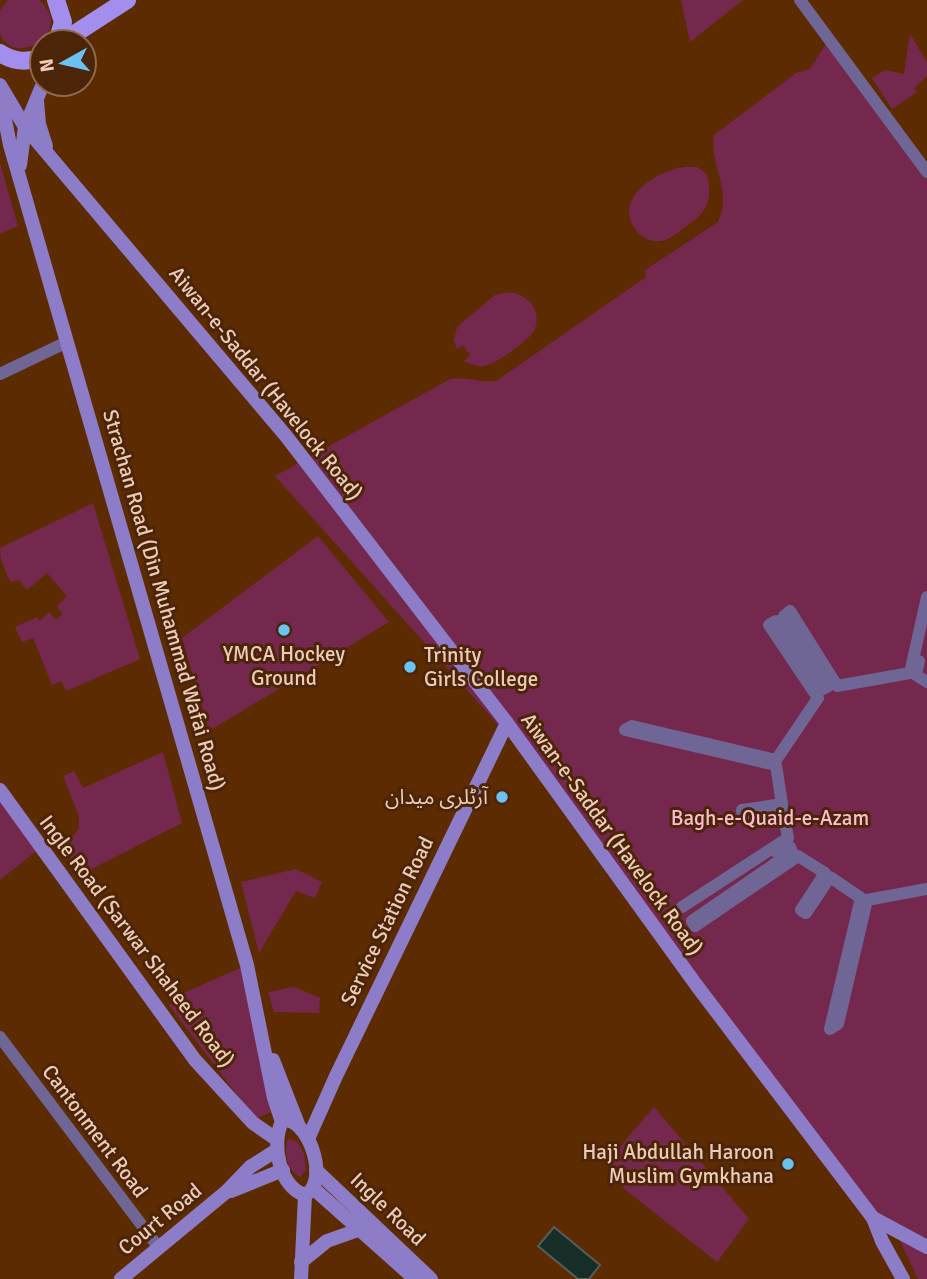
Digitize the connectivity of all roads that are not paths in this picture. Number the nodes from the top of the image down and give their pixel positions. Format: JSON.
{"nodes":[{"id":1,"x":56,"y":0,"type":"edge"},
{"id":2,"x":127,"y":0,"type":"edge"},
{"id":3,"x":800,"y":0,"type":"edge"},
{"id":4,"x":99,"y":19,"type":"junction"},
{"id":5,"x":62,"y":28,"type":"edge"},
{"id":6,"x":84,"y":28,"type":"edge"},
{"id":7,"x":89,"y":28,"type":"edge"},
{"id":8,"x":0,"y":53,"type":"edge"},
{"id":9,"x":28,"y":60,"type":"edge"},
{"id":10,"x":0,"y":85,"type":"edge"},
{"id":11,"x":0,"y":93,"type":"edge"},
{"id":12,"x":37,"y":98,"type":"edge"},
{"id":13,"x":40,"y":98,"type":"edge"},
{"id":14,"x":25,"y":127,"type":"junction"},
{"id":15,"x":47,"y":153,"type":"junction"},
{"id":16,"x":927,"y":172,"type":"edge"},
{"id":17,"x":19,"y":177,"type":"junction"},
{"id":18,"x":67,"y":342,"type":"junction"},
{"id":19,"x":0,"y":374,"type":"edge"},
{"id":20,"x":927,"y":597,"type":"edge"},
{"id":21,"x":927,"y":623,"type":"edge"},
{"id":22,"x":927,"y":682,"type":"edge"},
{"id":23,"x":507,"y":723,"type":"junction"},
{"id":24,"x":0,"y":790,"type":"edge"},
{"id":25,"x":927,"y":889,"type":"edge"},
{"id":26,"x":0,"y":1037,"type":"edge"},
{"id":27,"x":263,"y":1037,"type":"junction"},
{"id":28,"x":282,"y":1122,"type":"junction"},
{"id":29,"x":298,"y":1124,"type":"junction"},
{"id":30,"x":308,"y":1139,"type":"junction"},
{"id":31,"x":277,"y":1145,"type":"junction"},
{"id":32,"x":283,"y":1170,"type":"junction"},
{"id":33,"x":316,"y":1170,"type":"junction"},
{"id":34,"x":309,"y":1191,"type":"junction"},
{"id":35,"x":226,"y":1192,"type":"junction"},
{"id":36,"x":873,"y":1218,"type":"junction"},
{"id":37,"x":361,"y":1229,"type":"junction"},
{"id":38,"x":927,"y":1247,"type":"edge"},
{"id":39,"x":159,"y":1248,"type":"junction"},
{"id":40,"x":301,"y":1262,"type":"junction"},
{"id":41,"x":121,"y":1279,"type":"edge"},
{"id":42,"x":301,"y":1279,"type":"edge"},
{"id":43,"x":415,"y":1279,"type":"edge"},
{"id":44,"x":431,"y":1279,"type":"edge"},
{"id":45,"x":903,"y":1279,"type":"edge"}],
"edges":[{"from":1,"to":5,"type":"main road"},
{"from":2,"to":4,"type":"main road"},
{"from":3,"to":16,"type":"street"},
{"from":4,"to":6,"type":"main road"},
{"from":4,"to":7,"type":"main road"},
{"from":8,"to":9,"type":"main road"},
{"from":10,"to":14,"type":"main road","name":"Aiwan-e-Saddar (Havelock Road)"},
{"from":11,"to":17,"type":"main road","name":"Strachan Road (Din Muhammad Wafai Road)"},
{"from":12,"to":14,"type":"main road"},
{"from":13,"to":15,"type":"main road"},
{"from":14,"to":15,"type":"main road","name":"Aiwan-e-Saddar (Havelock Road)"},
{"from":14,"to":17,"type":"main road"},
{"from":15,"to":23,"type":"main road","name":"Aiwan-e-Saddar (Havelock Road)"},
{"from":17,"to":18,"type":"main road","name":"Strachan Road (Din Muhammad Wafai Road)"},
{"from":18,"to":19,"type":"street"},
{"from":18,"to":27,"type":"main road","name":"Strachan Road (Din Muhammad Wafai Road)"},
{"from":20,"to":25,"type":"street"},
{"from":21,"to":22,"type":"street"},
{"from":23,"to":30,"type":"main road","name":"Service Station Road"},
{"from":23,"to":36,"type":"main road","name":"Aiwan-e-Saddar (Havelock Road)"},
{"from":24,"to":31,"type":"main road","name":"Ingle Road (Sarwar Shaheed Road)"},
{"from":26,"to":39,"type":"street","name":"Cantonment Road"},
{"from":27,"to":28,"type":"main road","name":"Strachan Road (Din Muhammad Wafai Road)"},
{"from":27,"to":29,"type":"main road","name":"Strachan Road (Din Muhammad Wafai Road)"},
{"from":28,"to":29,"type":"main road"},
{"from":28,"to":31,"type":"main road"},
{"from":29,"to":30,"type":"main road","name":"Strachan Road (Din Muhammad Wafai Road)"},
{"from":30,"to":33,"type":"main road","name":"Strachan Road (Din Muhammad Wafai Road)"},
{"from":31,"to":32,"type":"main road"},
{"from":31,"to":35,"type":"main road","name":"Court Road"},
{"from":32,"to":34,"type":"main road","name":"Ingle Road"},
{"from":32,"to":35,"type":"main road","name":"Court Road"},
{"from":33,"to":34,"type":"main road"},
{"from":33,"to":44,"type":"main road","name":"Ingle Road"},
{"from":34,"to":37,"type":"main road","name":"Ingle Road"},
{"from":34,"to":40,"type":"main road"},
{"from":35,"to":39,"type":"main road","name":"Court Road"},
{"from":36,"to":38,"type":"main road","name":"Aiwan-e-Saddar (Havelock Road)"},
{"from":36,"to":45,"type":"main road","name":"Aiwan-e-Saddar (Havelock Road)"},
{"from":37,"to":40,"type":"main road"},
{"from":37,"to":43,"type":"main road","name":"Ingle Road"},
{"from":39,"to":41,"type":"main road","name":"Court Road"},
{"from":40,"to":42,"type":"main road"}]}
